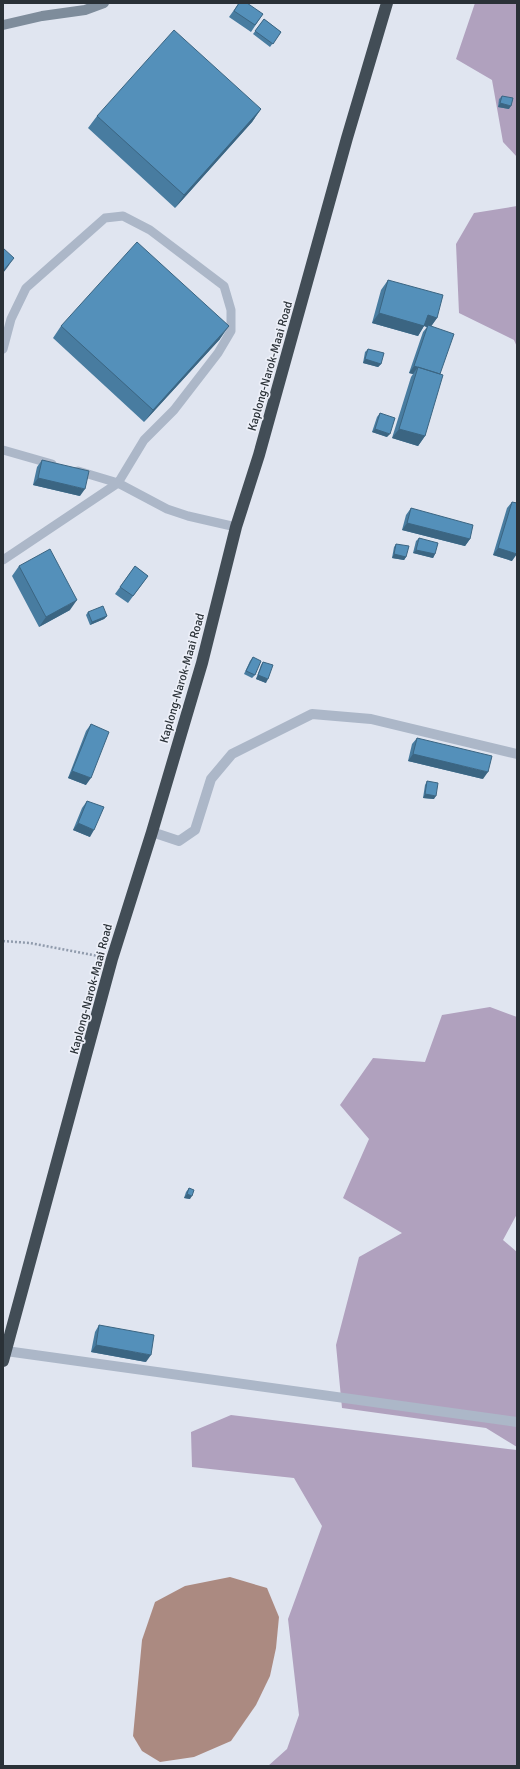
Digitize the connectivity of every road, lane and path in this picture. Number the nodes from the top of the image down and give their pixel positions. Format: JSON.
{"nodes":[{"id":1,"x":104,"y":3,"type":"edge"},
{"id":2,"x":387,"y":3,"type":"edge"},
{"id":3,"x":3,"y":25,"type":"edge"},
{"id":4,"x":3,"y":349,"type":"edge"},
{"id":5,"x":3,"y":450,"type":"edge"},
{"id":6,"x":118,"y":483,"type":"junction"},
{"id":7,"x":236,"y":527,"type":"junction"},
{"id":8,"x":3,"y":560,"type":"edge"},
{"id":9,"x":517,"y":754,"type":"edge"},
{"id":10,"x":152,"y":832,"type":"junction"},
{"id":11,"x":3,"y":940,"type":"edge"},
{"id":12,"x":112,"y":959,"type":"junction"},
{"id":13,"x":4,"y":1356,"type":"edge"},
{"id":14,"x":517,"y":1422,"type":"edge"}],
"edges":[{"from":1,"to":3,"type":"main road"},
{"from":2,"to":7,"type":"highway","name":"Kaplong-Narok-Maai Road"},
{"from":4,"to":6,"type":"lane"},
{"from":5,"to":6,"type":"lane"},
{"from":6,"to":7,"type":"lane"},
{"from":6,"to":8,"type":"lane"},
{"from":7,"to":10,"type":"highway","name":"Kaplong-Narok-Maai Road"},
{"from":9,"to":10,"type":"street"},
{"from":10,"to":12,"type":"highway","name":"Kaplong-Narok-Maai Road"},
{"from":11,"to":12,"type":"path"},
{"from":12,"to":13,"type":"highway","name":"Kaplong-Narok-Maai Road"},
{"from":13,"to":14,"type":"street"}]}
